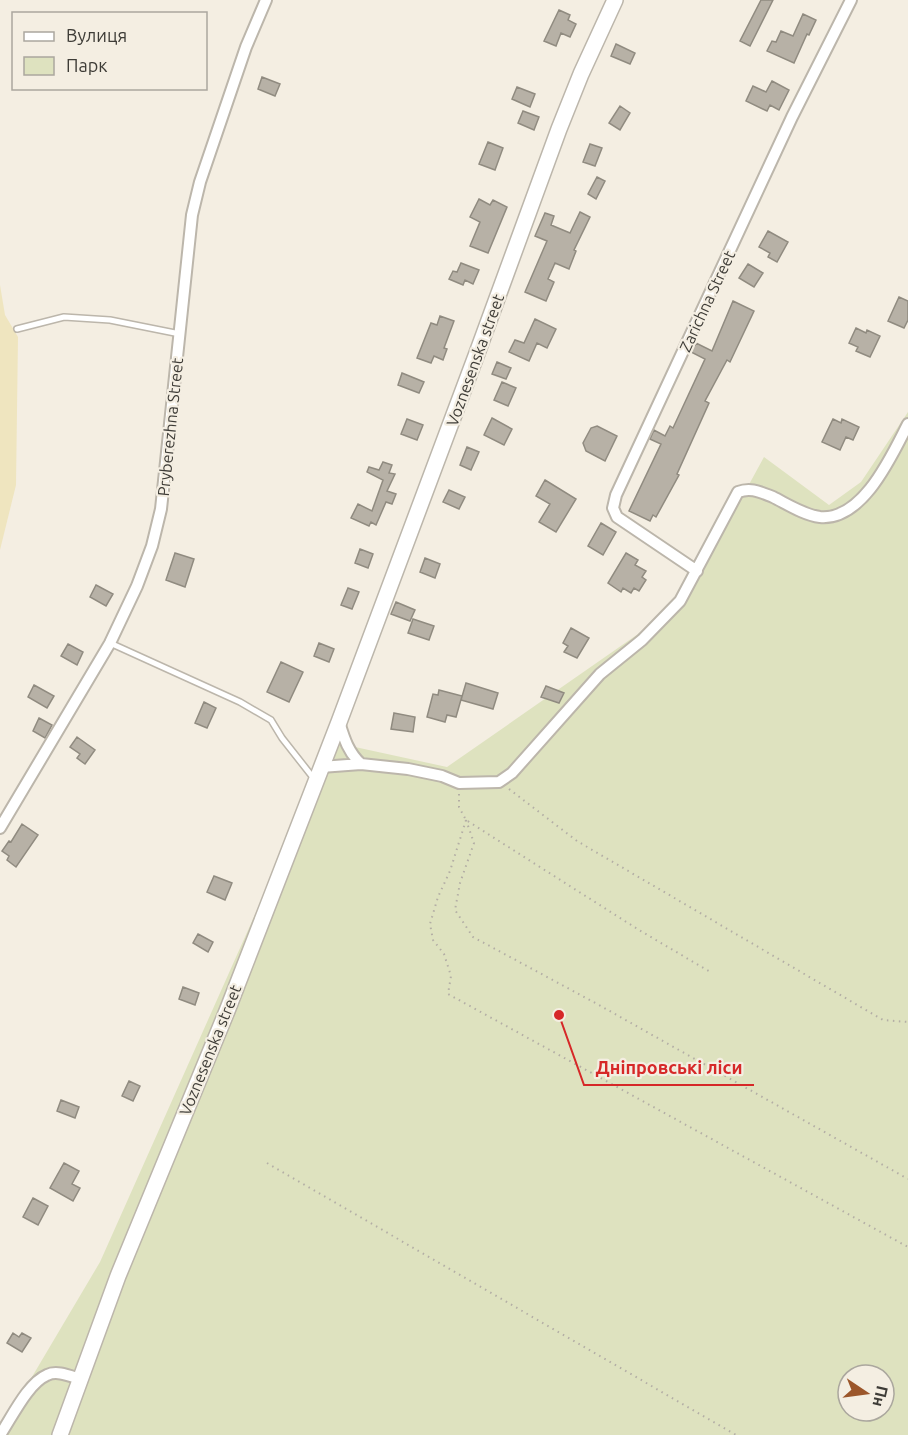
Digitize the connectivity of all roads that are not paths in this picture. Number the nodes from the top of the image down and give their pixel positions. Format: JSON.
{"nodes":[{"id":1,"x":266,"y":0,"type":"edge"},
{"id":2,"x":615,"y":0,"type":"edge"},
{"id":3,"x":851,"y":0,"type":"edge"},
{"id":4,"x":17,"y":328,"type":"dead end"},
{"id":5,"x":180,"y":334,"type":"junction"},
{"id":6,"x":908,"y":424,"type":"edge"},
{"id":7,"x":697,"y":571,"type":"junction"},
{"id":8,"x":110,"y":643,"type":"junction"},
{"id":9,"x":339,"y":722,"type":"junction"},
{"id":10,"x":361,"y":764,"type":"junction"},
{"id":11,"x":318,"y":774,"type":"junction"},
{"id":12,"x":0,"y":828,"type":"edge"},
{"id":13,"x":80,"y":1379,"type":"junction"},
{"id":14,"x":60,"y":1434,"type":"edge"},
{"id":15,"x":0,"y":1435,"type":"edge"}],
"edges":[{"from":1,"to":5,"type":"street","name":"Pryberezhna Street"},
{"from":2,"to":9,"type":"main road","name":"Voznesenska street"},
{"from":3,"to":7,"type":"street","name":"Zarichna Street"},
{"from":4,"to":5,"type":"lane"},
{"from":5,"to":8,"type":"street","name":"Pryberezhna Street"},
{"from":6,"to":7,"type":"street"},
{"from":7,"to":10,"type":"street"},
{"from":8,"to":11,"type":"lane"},
{"from":8,"to":12,"type":"street","name":"Pryberezhna Street"},
{"from":9,"to":10,"type":"street"},
{"from":9,"to":11,"type":"main road","name":"Voznesenska street"},
{"from":10,"to":11,"type":"street"},
{"from":11,"to":13,"type":"main road","name":"Voznesenska street"},
{"from":13,"to":14,"type":"main road","name":"Voznesenska street"},
{"from":13,"to":15,"type":"street"}]}
